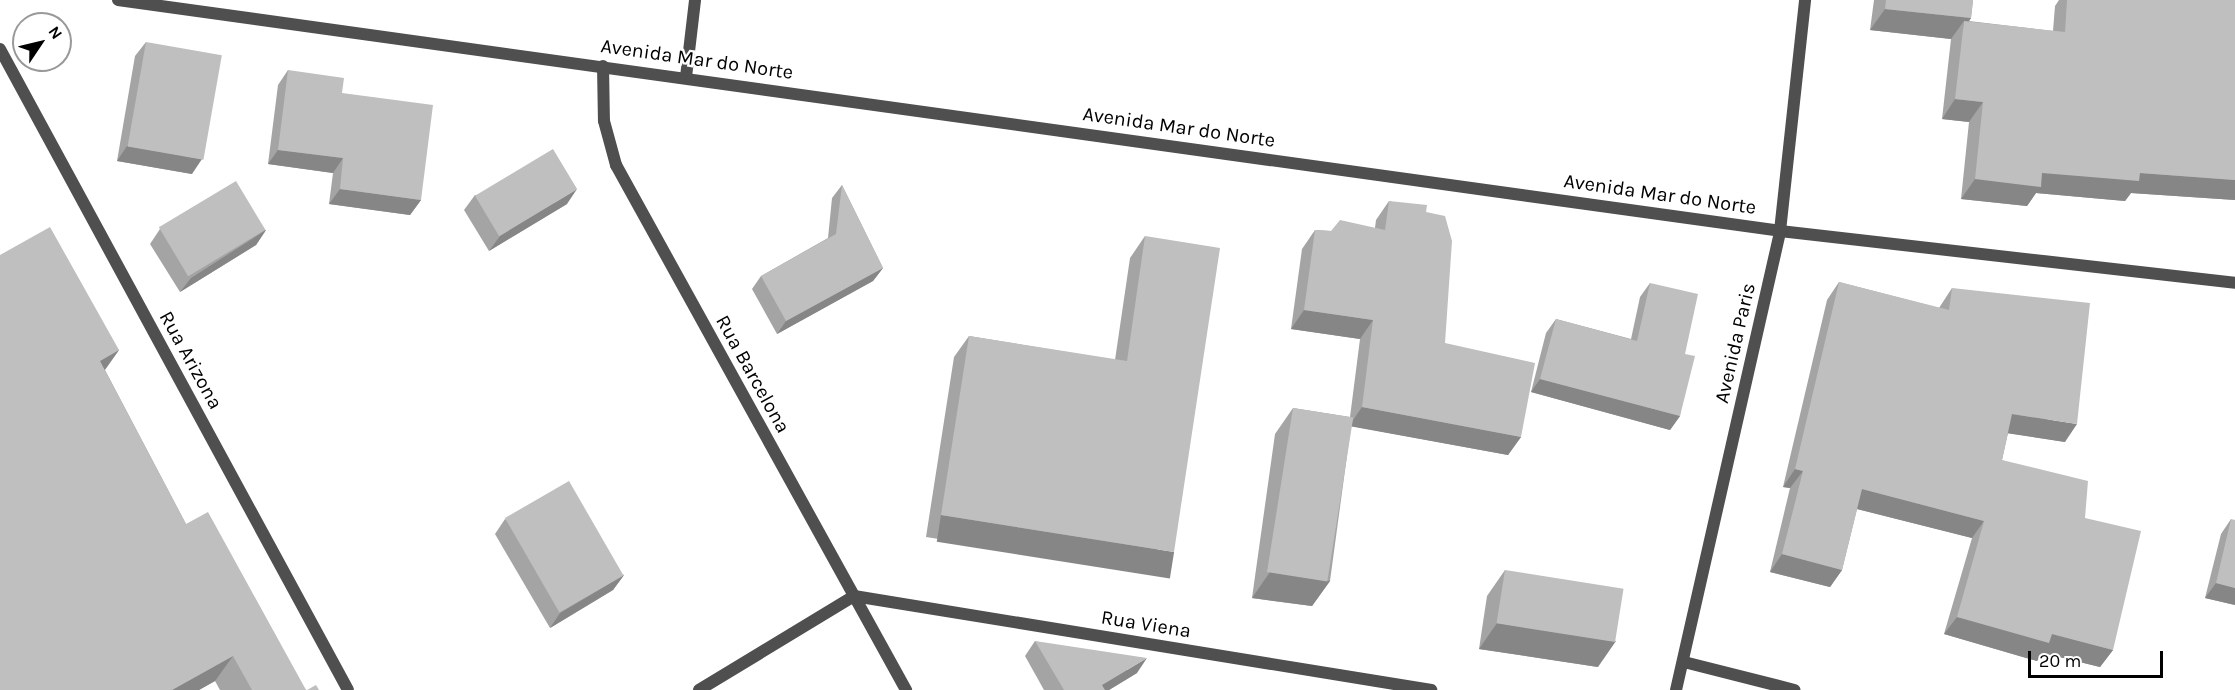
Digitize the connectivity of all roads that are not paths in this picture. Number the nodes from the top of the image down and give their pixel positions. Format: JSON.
{"nodes":[{"id":1,"x":118,"y":0,"type":"edge"},
{"id":2,"x":695,"y":0,"type":"edge"},
{"id":3,"x":1805,"y":0,"type":"edge"},
{"id":4,"x":0,"y":49,"type":"edge"},
{"id":5,"x":603,"y":66,"type":"junction"},
{"id":6,"x":686,"y":77,"type":"junction"},
{"id":7,"x":1780,"y":231,"type":"junction"},
{"id":8,"x":2235,"y":283,"type":"edge"},
{"id":9,"x":854,"y":596,"type":"junction"},
{"id":10,"x":1684,"y":662,"type":"junction"},
{"id":11,"x":348,"y":690,"type":"edge"},
{"id":12,"x":699,"y":690,"type":"edge"},
{"id":13,"x":906,"y":690,"type":"edge"},
{"id":14,"x":1431,"y":690,"type":"edge"},
{"id":15,"x":1676,"y":690,"type":"edge"},
{"id":16,"x":1795,"y":690,"type":"edge"}],
"edges":[{"from":1,"to":5,"type":"street","name":"Avenida Mar do Norte"},
{"from":2,"to":6,"type":"street"},
{"from":3,"to":7,"type":"street","name":"Avenida Paris"},
{"from":4,"to":11,"type":"street","name":"Rua Arizona"},
{"from":5,"to":6,"type":"street","name":"Avenida Mar do Norte"},
{"from":5,"to":9,"type":"street","name":"Rua Barcelona"},
{"from":6,"to":7,"type":"street","name":"Avenida Mar do Norte"},
{"from":7,"to":8,"type":"street","name":"Avenida Mar do Norte"},
{"from":7,"to":10,"type":"street","name":"Avenida Paris"},
{"from":9,"to":12,"type":"street"},
{"from":9,"to":13,"type":"street","name":"Rua Barcelona"},
{"from":9,"to":14,"type":"street","name":"Rua Viena"},
{"from":10,"to":15,"type":"street","name":"Avenida Paris"},
{"from":10,"to":16,"type":"street"}]}
